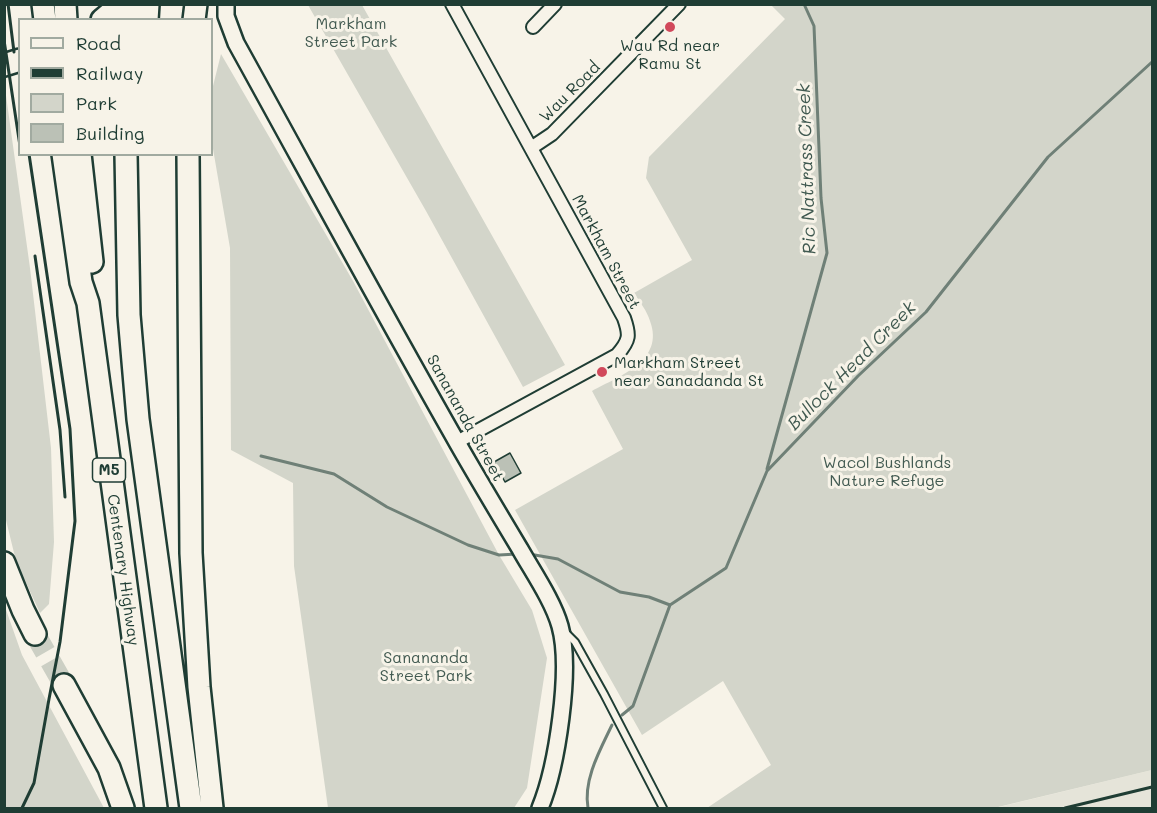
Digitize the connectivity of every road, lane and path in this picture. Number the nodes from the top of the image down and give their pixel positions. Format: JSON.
{"nodes":[{"id":1,"x":226,"y":4,"type":"edge"},
{"id":2,"x":535,"y":4,"type":"edge"},
{"id":3,"x":679,"y":4,"type":"edge"},
{"id":4,"x":457,"y":6,"type":"edge"},
{"id":5,"x":551,"y":9,"type":"edge"},
{"id":6,"x":135,"y":11,"type":"edge"},
{"id":7,"x":109,"y":18,"type":"edge"},
{"id":8,"x":533,"y":27,"type":"dead end"},
{"id":9,"x":531,"y":148,"type":"junction"},
{"id":10,"x":63,"y":156,"type":"edge"},
{"id":11,"x":80,"y":156,"type":"edge"},
{"id":12,"x":126,"y":156,"type":"edge"},
{"id":13,"x":139,"y":156,"type":"edge"},
{"id":14,"x":188,"y":156,"type":"edge"},
{"id":15,"x":127,"y":232,"type":"junction"},
{"id":16,"x":88,"y":303,"type":"junction"},
{"id":17,"x":457,"y":442,"type":"junction"},
{"id":18,"x":4,"y":563,"type":"edge"},
{"id":19,"x":560,"y":626,"type":"junction"},
{"id":20,"x":35,"y":634,"type":"tunnel mouth"},
{"id":21,"x":64,"y":685,"type":"tunnel mouth"},
{"id":22,"x":123,"y":808,"type":"edge"},
{"id":23,"x":156,"y":808,"type":"edge"},
{"id":24,"x":191,"y":808,"type":"edge"},
{"id":25,"x":212,"y":808,"type":"edge"},
{"id":26,"x":540,"y":808,"type":"edge"},
{"id":27,"x":663,"y":808,"type":"edge"}],
"edges":[{"from":1,"to":17,"type":"street","name":"Sanananda Street"},
{"from":2,"to":5,"type":"street"},
{"from":3,"to":9,"type":"street","name":"Wau Road"},
{"from":4,"to":9,"type":"street","name":"Markham Street"},
{"from":5,"to":8,"type":"street"},
{"from":6,"to":7,"type":"highway"},
{"from":9,"to":17,"type":"street","name":"Markham Street"},
{"from":10,"to":16,"type":"highway","name":"Centenary Highway","number":"M5"},
{"from":11,"to":16,"type":"highway"},
{"from":12,"to":15,"type":"highway","number":"M5"},
{"from":13,"to":15,"type":"highway"},
{"from":14,"to":25,"type":"highway"},
{"from":15,"to":24,"type":"highway","number":"M5"},
{"from":16,"to":23,"type":"highway","name":"Centenary Highway","number":"M5"},
{"from":17,"to":19,"type":"street","name":"Sanananda Street"},
{"from":18,"to":20,"type":"highway"},
{"from":19,"to":26,"type":"street"},
{"from":19,"to":27,"type":"lane","name":"Sanananda Street"},
{"from":21,"to":22,"type":"highway"}]}
